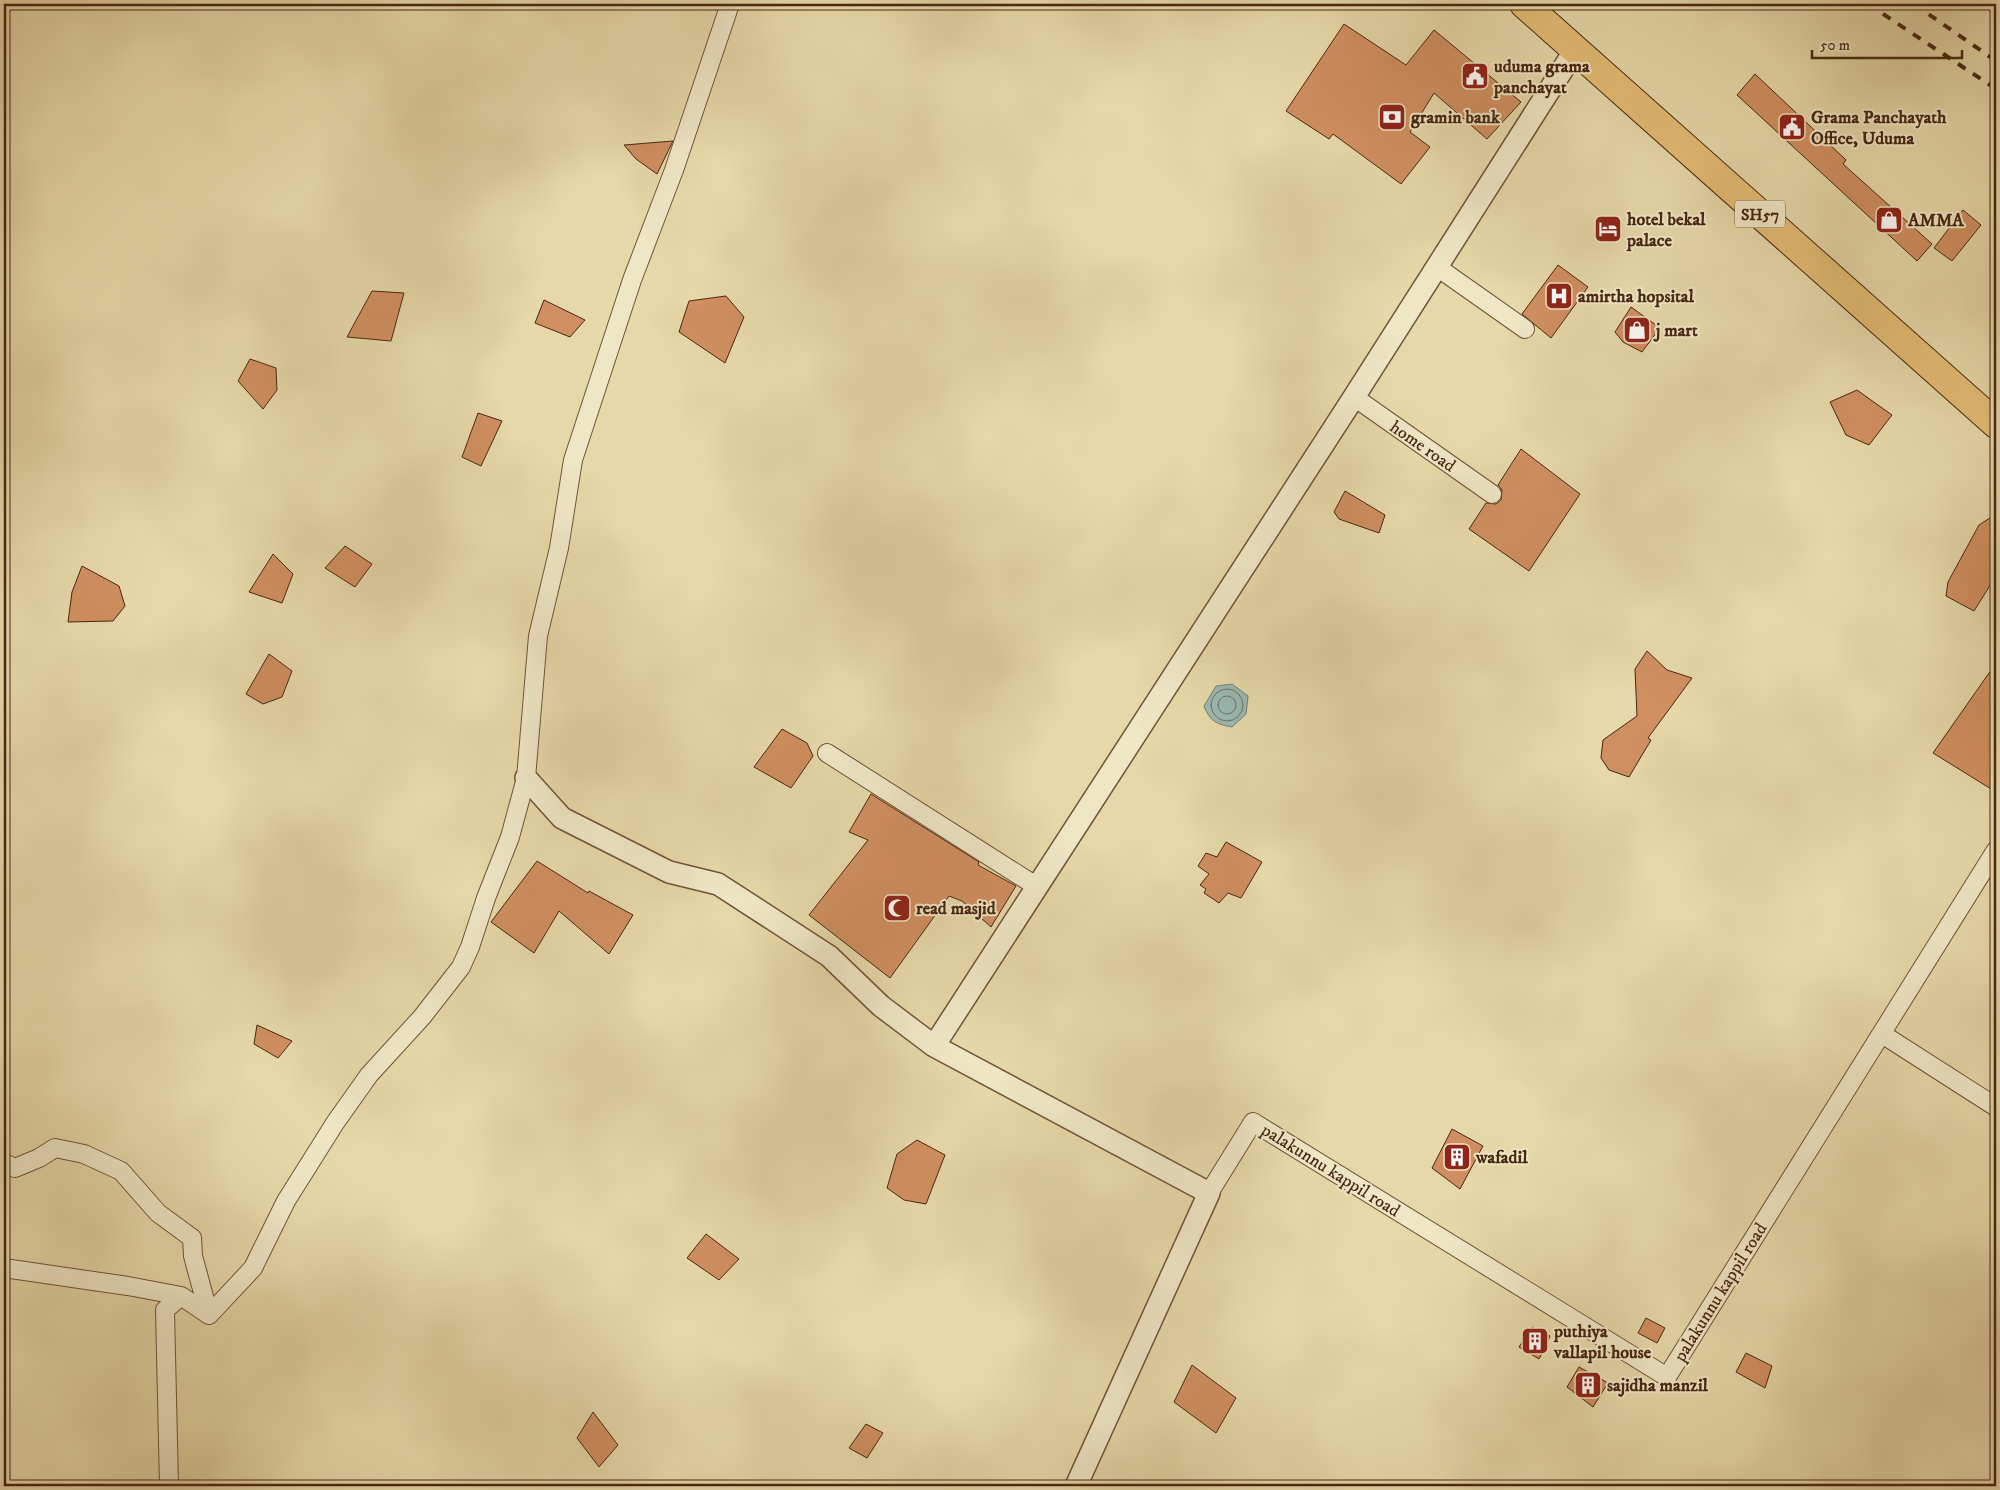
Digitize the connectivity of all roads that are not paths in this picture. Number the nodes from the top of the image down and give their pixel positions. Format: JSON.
{"nodes":[{"id":1,"x":730,"y":4,"type":"edge"},
{"id":2,"x":1524,"y":4,"type":"edge"},
{"id":3,"x":1575,"y":50,"type":"junction"},
{"id":4,"x":1437,"y":267,"type":"junction"},
{"id":5,"x":1525,"y":329,"type":"dead end"},
{"id":6,"x":1354,"y":397,"type":"junction"},
{"id":7,"x":1996,"y":424,"type":"edge"},
{"id":8,"x":1492,"y":494,"type":"dead end"},
{"id":9,"x":827,"y":753,"type":"dead end"},
{"id":10,"x":526,"y":778,"type":"junction"},
{"id":11,"x":1996,"y":850,"type":"edge"},
{"id":12,"x":1036,"y":886,"type":"junction"},
{"id":13,"x":1882,"y":1034,"type":"junction"},
{"id":14,"x":934,"y":1046,"type":"junction"},
{"id":15,"x":1996,"y":1107,"type":"edge"},
{"id":16,"x":4,"y":1163,"type":"edge"},
{"id":17,"x":1210,"y":1193,"type":"junction"},
{"id":18,"x":4,"y":1268,"type":"edge"},
{"id":19,"x":182,"y":1296,"type":"junction"},
{"id":20,"x":209,"y":1315,"type":"junction"},
{"id":21,"x":170,"y":1486,"type":"edge"},
{"id":22,"x":1076,"y":1486,"type":"edge"}],
"edges":[{"from":1,"to":10,"type":"street"},
{"from":2,"to":3,"type":"main road","number":"SH57"},
{"from":3,"to":4,"type":"street"},
{"from":3,"to":7,"type":"main road","number":"SH57"},
{"from":4,"to":5,"type":"street"},
{"from":4,"to":6,"type":"street"},
{"from":6,"to":8,"type":"street","name":"home road"},
{"from":6,"to":12,"type":"street"},
{"from":9,"to":12,"type":"street"},
{"from":10,"to":14,"type":"street"},
{"from":10,"to":20,"type":"street"},
{"from":11,"to":13,"type":"street","name":"palakunnu kappil road"},
{"from":12,"to":14,"type":"street"},
{"from":13,"to":15,"type":"street"},
{"from":13,"to":17,"type":"street","name":"palakunnu kappil road"},
{"from":14,"to":17,"type":"street"},
{"from":16,"to":20,"type":"street"},
{"from":17,"to":22,"type":"street"},
{"from":18,"to":19,"type":"street"},
{"from":19,"to":20,"type":"street"},
{"from":19,"to":21,"type":"street"}]}
